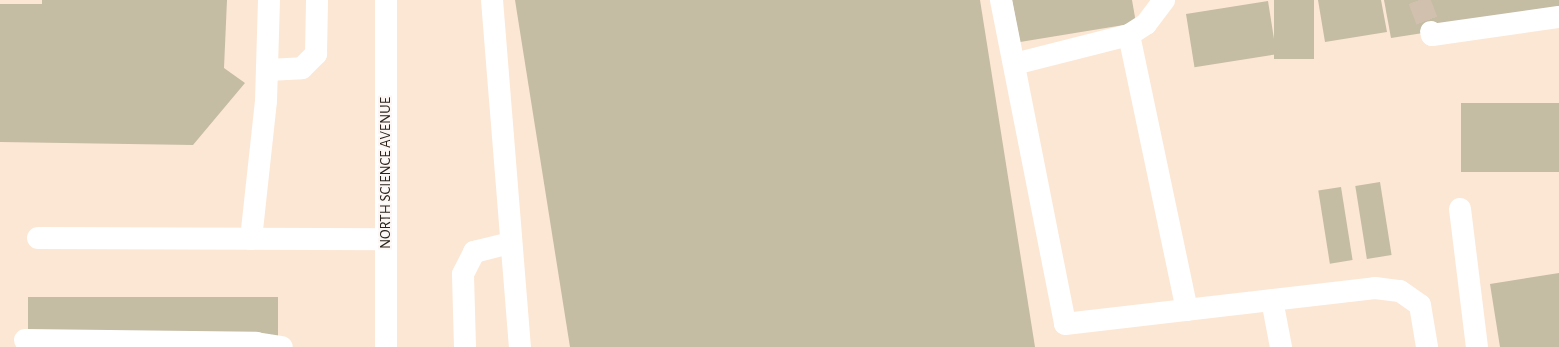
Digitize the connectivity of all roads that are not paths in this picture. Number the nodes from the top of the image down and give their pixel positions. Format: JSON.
{"nodes":[{"id":1,"x":269,"y":0,"type":"edge"},
{"id":2,"x":317,"y":0,"type":"edge"},
{"id":3,"x":386,"y":0,"type":"edge"},
{"id":4,"x":492,"y":0,"type":"edge"},
{"id":5,"x":1002,"y":0,"type":"edge"},
{"id":6,"x":1164,"y":0,"type":"edge"},
{"id":7,"x":1559,"y":17,"type":"edge"},
{"id":8,"x":1431,"y":32,"type":"dead end"},
{"id":9,"x":1129,"y":35,"type":"junction"},
{"id":10,"x":1014,"y":64,"type":"junction"},
{"id":11,"x":268,"y":70,"type":"junction"},
{"id":12,"x":1460,"y":209,"type":"dead end"},
{"id":13,"x":38,"y":238,"type":"dead end"},
{"id":14,"x":251,"y":239,"type":"junction"},
{"id":15,"x":386,"y":239,"type":"junction"},
{"id":16,"x":511,"y":243,"type":"junction"},
{"id":17,"x":1272,"y":300,"type":"junction"},
{"id":18,"x":1187,"y":310,"type":"junction"},
{"id":19,"x":25,"y":340,"type":"dead end"},
{"id":20,"x":282,"y":347,"type":"edge"},
{"id":21,"x":386,"y":347,"type":"edge"},
{"id":22,"x":465,"y":347,"type":"edge"},
{"id":23,"x":520,"y":347,"type":"edge"},
{"id":24,"x":1281,"y":347,"type":"edge"},
{"id":25,"x":1427,"y":347,"type":"edge"},
{"id":26,"x":1478,"y":347,"type":"edge"}],
"edges":[{"from":1,"to":11,"type":"street"},
{"from":2,"to":11,"type":"street"},
{"from":3,"to":15,"type":"street","name":"NORTH SCIENCE AVENUE"},
{"from":4,"to":16,"type":"street"},
{"from":5,"to":10,"type":"street"},
{"from":6,"to":9,"type":"street"},
{"from":7,"to":8,"type":"street"},
{"from":9,"to":10,"type":"street"},
{"from":9,"to":18,"type":"street"},
{"from":10,"to":18,"type":"street"},
{"from":11,"to":14,"type":"street"},
{"from":12,"to":26,"type":"street"},
{"from":13,"to":14,"type":"street"},
{"from":14,"to":15,"type":"street"},
{"from":15,"to":21,"type":"street","name":"NORTH SCIENCE AVENUE"},
{"from":16,"to":22,"type":"street"},
{"from":16,"to":23,"type":"street"},
{"from":17,"to":18,"type":"street"},
{"from":17,"to":24,"type":"street"},
{"from":17,"to":25,"type":"street"},
{"from":19,"to":20,"type":"street"}]}
